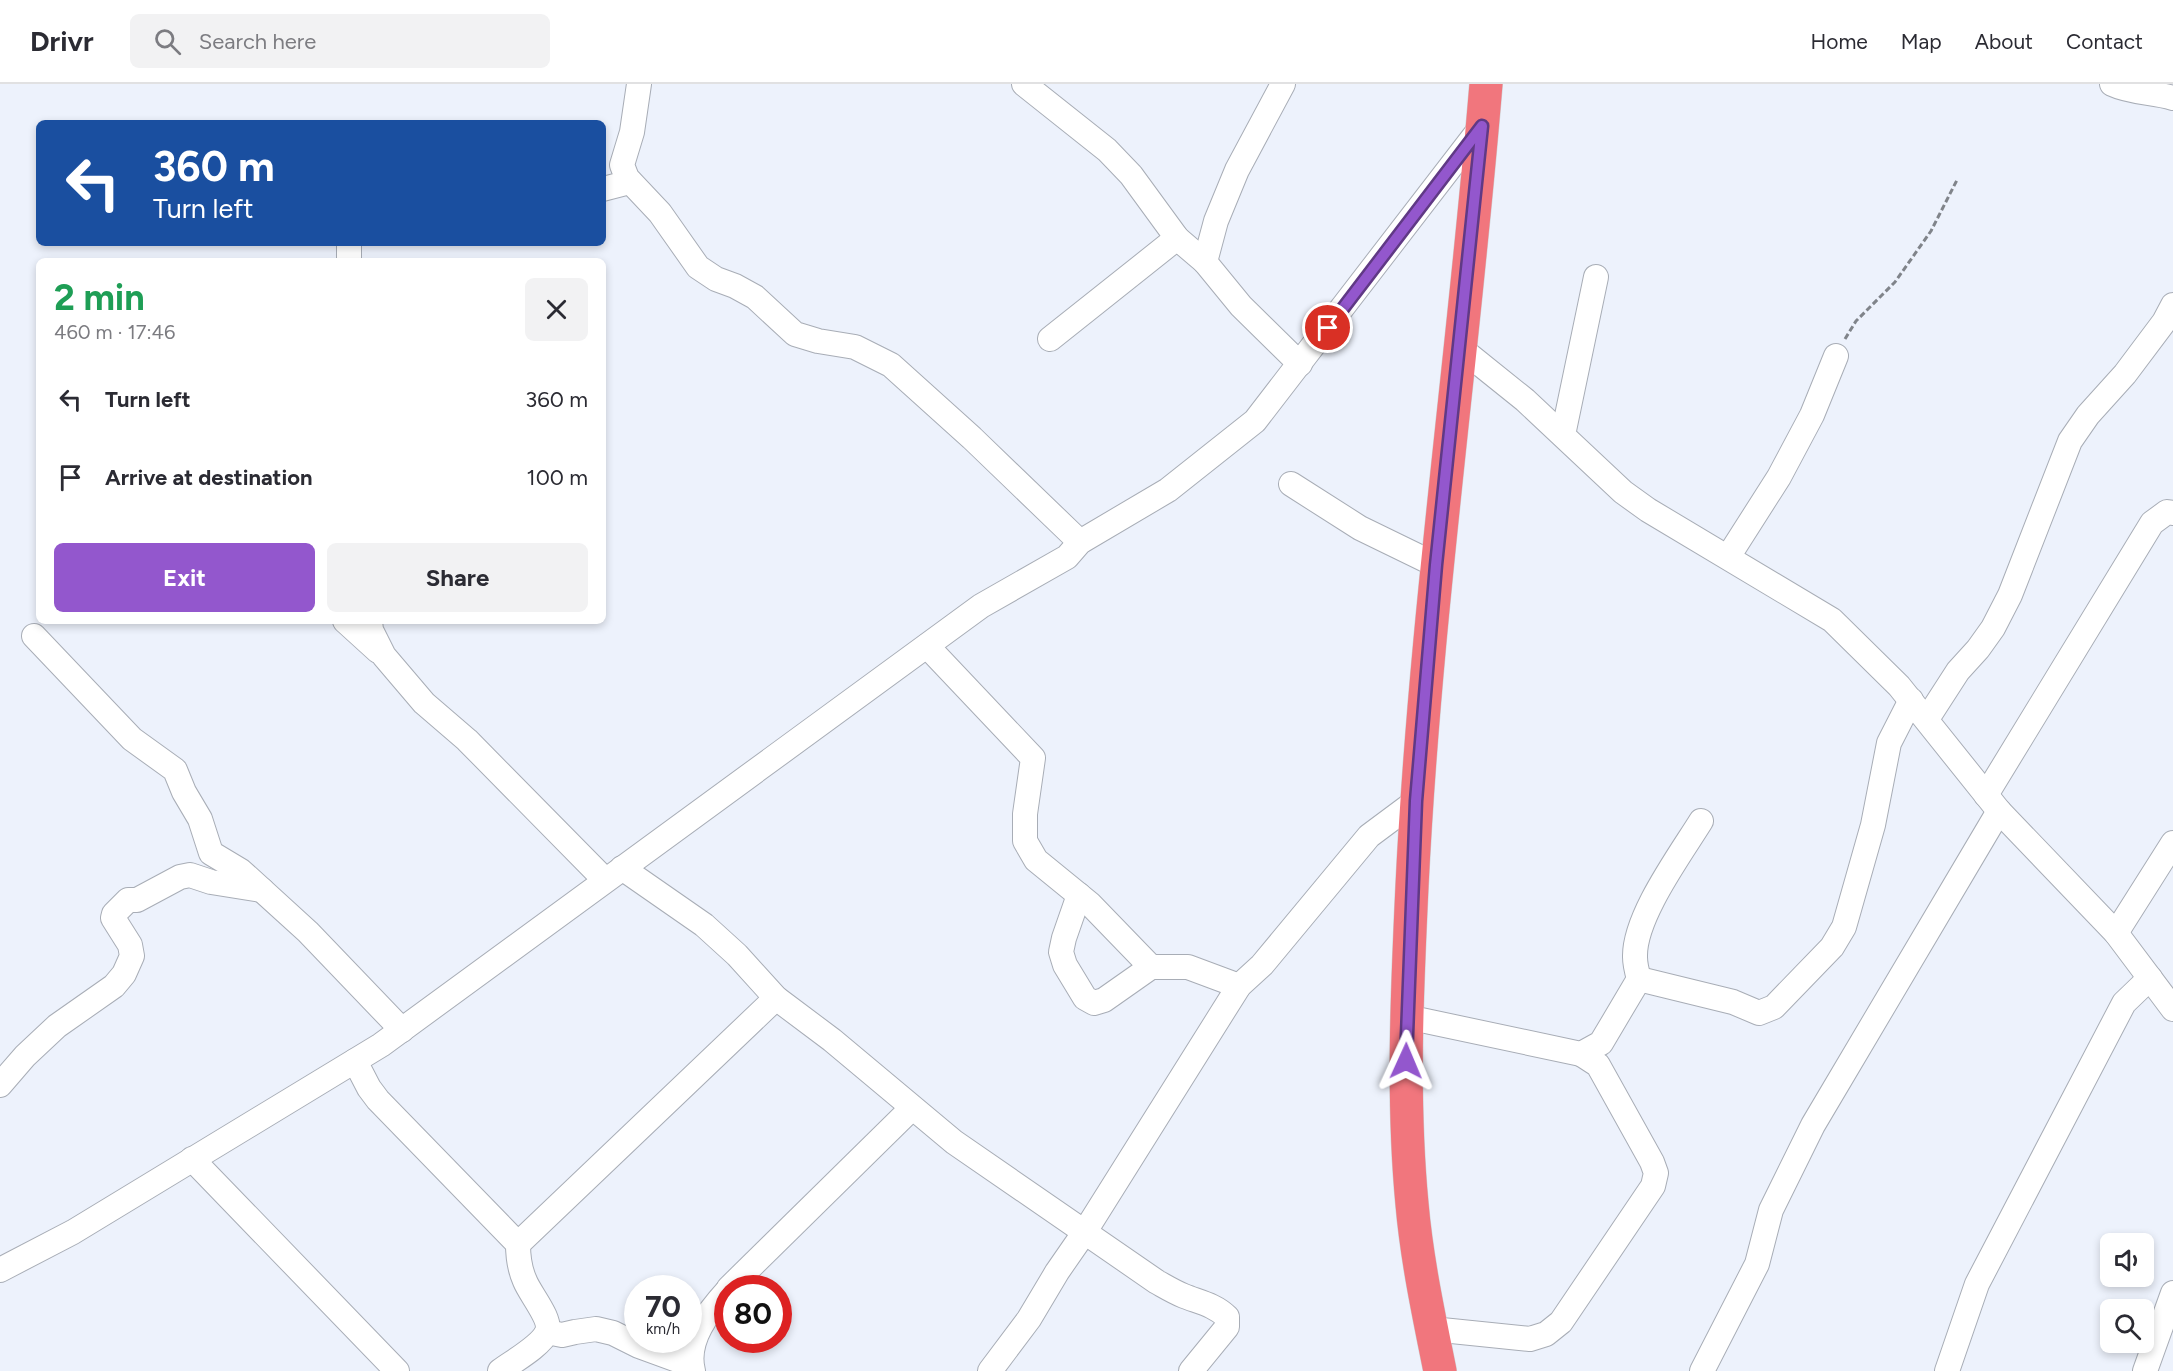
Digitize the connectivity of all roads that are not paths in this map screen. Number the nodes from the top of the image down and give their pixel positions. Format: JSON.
{"nodes":[{"id":1,"x":639,"y":84,"type":"edge"},
{"id":2,"x":1024,"y":84,"type":"edge"},
{"id":3,"x":1283,"y":84,"type":"edge"},
{"id":4,"x":1486,"y":84,"type":"edge"},
{"id":5,"x":2112,"y":84,"type":"edge"},
{"id":6,"x":2173,"y":98,"type":"edge"},
{"id":7,"x":1482,"y":126,"type":"junction"},
{"id":8,"x":630,"y":182,"type":"junction"},
{"id":9,"x":606,"y":188,"type":"edge"},
{"id":10,"x":1177,"y":238,"type":"junction"},
{"id":11,"x":1205,"y":262,"type":"junction"},
{"id":12,"x":1596,"y":277,"type":"dead end"},
{"id":13,"x":2170,"y":316,"type":"edge"},
{"id":14,"x":1050,"y":339,"type":"dead end"},
{"id":15,"x":1459,"y":347,"type":"junction"},
{"id":16,"x":1836,"y":356,"type":"road end"},
{"id":17,"x":1299,"y":364,"type":"junction"},
{"id":18,"x":1563,"y":435,"type":"junction"},
{"id":19,"x":1291,"y":484,"type":"dead end"},
{"id":20,"x":2173,"y":513,"type":"edge"},
{"id":21,"x":1080,"y":542,"type":"junction"},
{"id":22,"x":1728,"y":557,"type":"junction"},
{"id":23,"x":1436,"y":565,"type":"junction"},
{"id":24,"x":348,"y":624,"type":"edge"},
{"id":25,"x":370,"y":624,"type":"edge"},
{"id":26,"x":34,"y":636,"type":"dead end"},
{"id":27,"x":927,"y":646,"type":"junction"},
{"id":28,"x":384,"y":656,"type":"junction"},
{"id":29,"x":1911,"y":700,"type":"junction"},
{"id":30,"x":1927,"y":719,"type":"junction"},
{"id":31,"x":1416,"y":801,"type":"junction"},
{"id":32,"x":1993,"y":803,"type":"junction"},
{"id":33,"x":1701,"y":821,"type":"dead end"},
{"id":34,"x":2173,"y":843,"type":"edge"},
{"id":35,"x":614,"y":874,"type":"junction"},
{"id":36,"x":262,"y":890,"type":"junction"},
{"id":37,"x":1079,"y":895,"type":"junction"},
{"id":38,"x":2116,"y":933,"type":"junction"},
{"id":39,"x":1151,"y":967,"type":"junction"},
{"id":40,"x":2150,"y":978,"type":"junction"},
{"id":41,"x":1639,"y":980,"type":"junction"},
{"id":42,"x":1239,"y":986,"type":"junction"},
{"id":43,"x":776,"y":998,"type":"junction"},
{"id":44,"x":2173,"y":1009,"type":"edge"},
{"id":45,"x":1407,"y":1017,"type":"junction"},
{"id":46,"x":402,"y":1030,"type":"junction"},
{"id":47,"x":1593,"y":1054,"type":"junction"},
{"id":48,"x":355,"y":1061,"type":"junction"},
{"id":49,"x":0,"y":1085,"type":"edge"},
{"id":50,"x":912,"y":1108,"type":"junction"},
{"id":51,"x":192,"y":1159,"type":"junction"},
{"id":52,"x":1084,"y":1233,"type":"junction"},
{"id":53,"x":518,"y":1244,"type":"junction"},
{"id":54,"x":0,"y":1270,"type":"edge"},
{"id":55,"x":742,"y":1275,"type":"edge"},
{"id":56,"x":2173,"y":1293,"type":"edge"},
{"id":57,"x":714,"y":1305,"type":"edge"},
{"id":58,"x":1432,"y":1329,"type":"junction"},
{"id":59,"x":547,"y":1332,"type":"junction"},
{"id":60,"x":692,"y":1368,"type":"edge"},
{"id":61,"x":398,"y":1371,"type":"edge"},
{"id":62,"x":500,"y":1371,"type":"edge"},
{"id":63,"x":990,"y":1371,"type":"edge"},
{"id":64,"x":1191,"y":1371,"type":"edge"},
{"id":65,"x":1440,"y":1371,"type":"edge"},
{"id":66,"x":1702,"y":1371,"type":"edge"},
{"id":67,"x":1947,"y":1371,"type":"edge"},
{"id":68,"x":2145,"y":1371,"type":"edge"}],
"edges":[{"from":1,"to":8,"type":"street"},
{"from":2,"to":10,"type":"street"},
{"from":3,"to":11,"type":"street"},
{"from":4,"to":7,"type":"highway"},
{"from":5,"to":6,"type":"street"},
{"from":7,"to":15,"type":"highway"},
{"from":7,"to":17,"type":"street"},
{"from":8,"to":9,"type":"street"},
{"from":8,"to":21,"type":"street"},
{"from":10,"to":11,"type":"street"},
{"from":10,"to":14,"type":"street"},
{"from":11,"to":17,"type":"street"},
{"from":12,"to":18,"type":"street"},
{"from":13,"to":30,"type":"street"},
{"from":15,"to":18,"type":"street"},
{"from":15,"to":23,"type":"highway"},
{"from":16,"to":22,"type":"street"},
{"from":17,"to":21,"type":"street"},
{"from":18,"to":22,"type":"street"},
{"from":19,"to":23,"type":"street"},
{"from":20,"to":32,"type":"street"},
{"from":21,"to":27,"type":"street"},
{"from":22,"to":29,"type":"street"},
{"from":23,"to":31,"type":"highway"},
{"from":24,"to":28,"type":"street"},
{"from":25,"to":28,"type":"street"},
{"from":26,"to":36,"type":"street"},
{"from":27,"to":35,"type":"street"},
{"from":27,"to":37,"type":"street"},
{"from":28,"to":35,"type":"street"},
{"from":29,"to":30,"type":"street"},
{"from":29,"to":41,"type":"street"},
{"from":30,"to":32,"type":"street"},
{"from":31,"to":42,"type":"street"},
{"from":31,"to":45,"type":"highway"},
{"from":32,"to":38,"type":"street"},
{"from":32,"to":66,"type":"street"},
{"from":33,"to":41,"type":"street"},
{"from":34,"to":38,"type":"street"},
{"from":35,"to":43,"type":"street"},
{"from":35,"to":46,"type":"street"},
{"from":36,"to":46,"type":"street"},
{"from":36,"to":49,"type":"street"},
{"from":37,"to":39,"type":"street"},
{"from":37,"to":39,"type":"street"},
{"from":38,"to":40,"type":"street"},
{"from":39,"to":42,"type":"street"},
{"from":40,"to":44,"type":"street"},
{"from":40,"to":67,"type":"street"},
{"from":41,"to":47,"type":"street"},
{"from":42,"to":52,"type":"street"},
{"from":43,"to":50,"type":"street"},
{"from":43,"to":53,"type":"street"},
{"from":45,"to":47,"type":"street"},
{"from":45,"to":58,"type":"highway"},
{"from":46,"to":48,"type":"street"},
{"from":47,"to":58,"type":"street"},
{"from":48,"to":51,"type":"street"},
{"from":48,"to":53,"type":"street"},
{"from":50,"to":52,"type":"street"},
{"from":50,"to":55,"type":"street"},
{"from":51,"to":54,"type":"street"},
{"from":51,"to":61,"type":"street"},
{"from":52,"to":63,"type":"street"},
{"from":52,"to":64,"type":"street"},
{"from":53,"to":59,"type":"street"},
{"from":56,"to":68,"type":"street"},
{"from":57,"to":60,"type":"street"},
{"from":58,"to":65,"type":"highway"},
{"from":59,"to":60,"type":"street"},
{"from":59,"to":62,"type":"street"}]}
